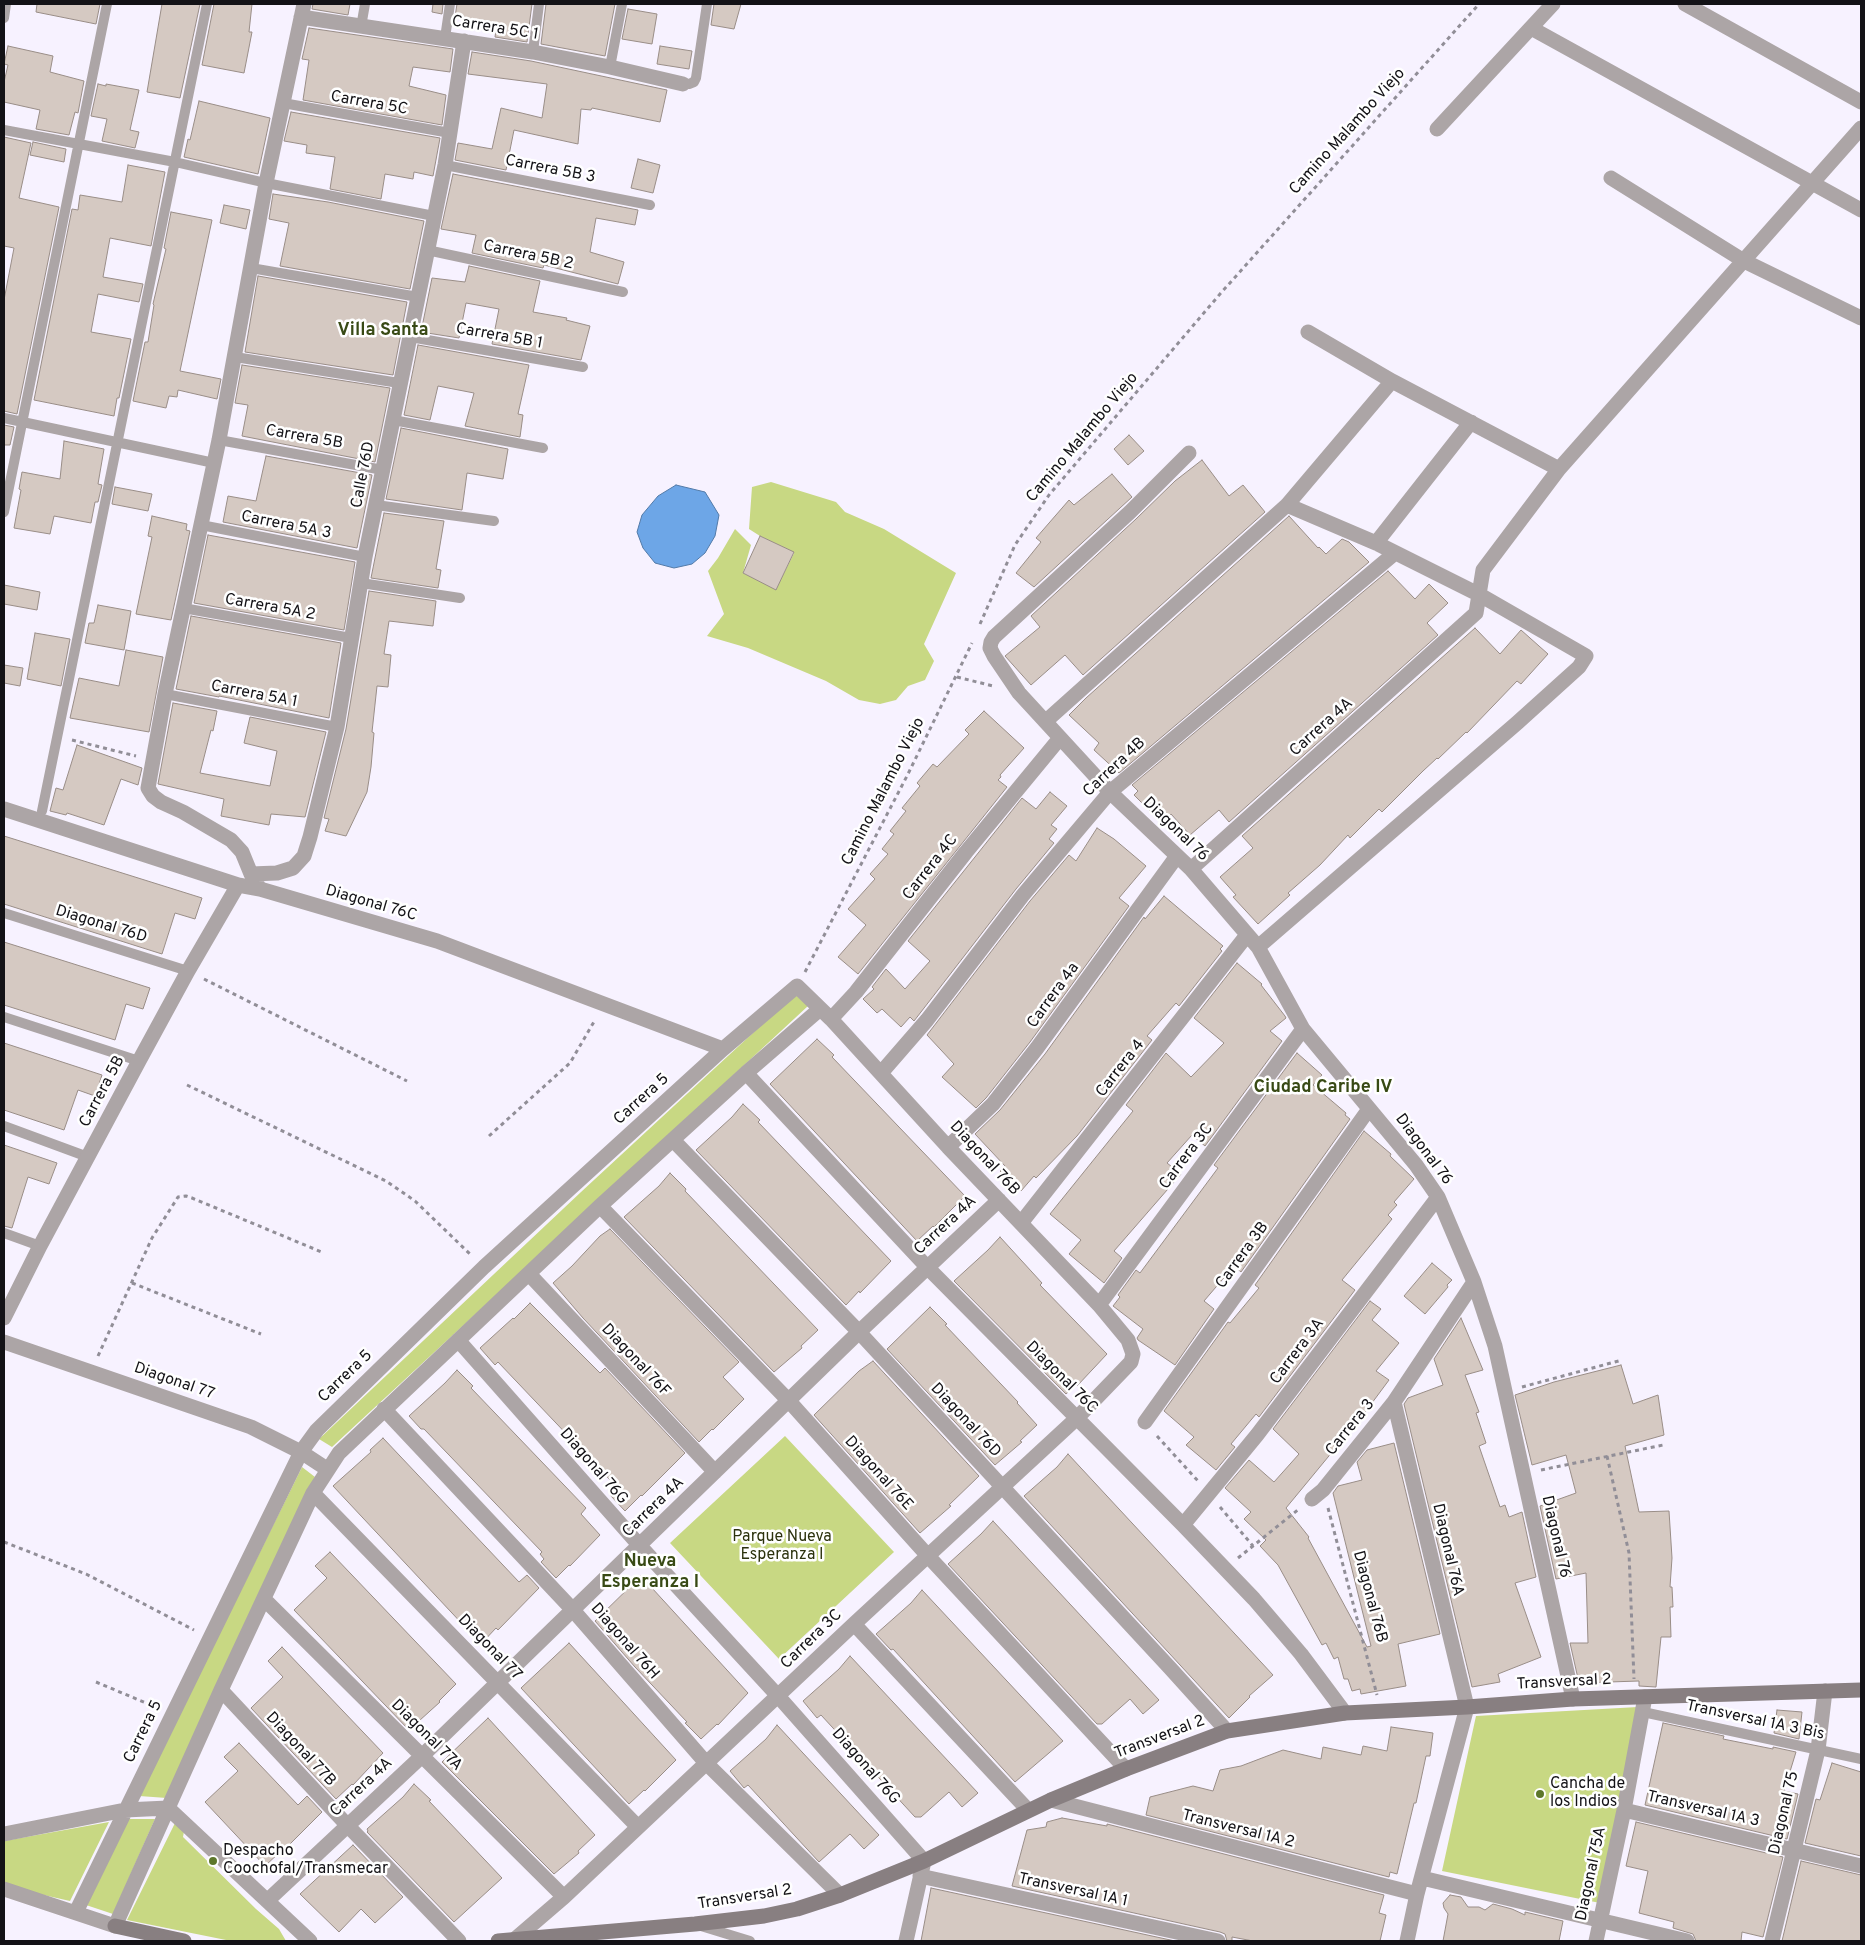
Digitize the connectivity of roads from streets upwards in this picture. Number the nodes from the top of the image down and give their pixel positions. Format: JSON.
{"nodes":[{"id":1,"x":1553,"y":4,"type":"edge"},
{"id":2,"x":1685,"y":4,"type":"edge"},
{"id":3,"x":303,"y":10,"type":"edge"},
{"id":4,"x":1531,"y":28,"type":"junction"},
{"id":5,"x":464,"y":41,"type":"junction"},
{"id":6,"x":682,"y":84,"type":"road end"},
{"id":7,"x":1861,"y":102,"type":"edge"},
{"id":8,"x":1861,"y":128,"type":"edge"},
{"id":9,"x":1437,"y":129,"type":"dead end"},
{"id":10,"x":1611,"y":178,"type":"dead end"},
{"id":11,"x":1812,"y":184,"type":"junction"},
{"id":12,"x":1861,"y":210,"type":"edge"},
{"id":13,"x":1744,"y":261,"type":"junction"},
{"id":14,"x":1861,"y":318,"type":"edge"},
{"id":15,"x":1308,"y":332,"type":"dead end"},
{"id":16,"x":1392,"y":380,"type":"junction"},
{"id":17,"x":1471,"y":422,"type":"junction"},
{"id":18,"x":1189,"y":453,"type":"dead end"},
{"id":19,"x":1559,"y":469,"type":"junction"},
{"id":20,"x":1287,"y":505,"type":"junction"},
{"id":21,"x":1376,"y":543,"type":"junction"},
{"id":22,"x":1395,"y":553,"type":"junction"},
{"id":23,"x":1480,"y":594,"type":"junction"},
{"id":24,"x":1046,"y":721,"type":"junction"},
{"id":25,"x":1060,"y":738,"type":"junction"},
{"id":26,"x":1110,"y":792,"type":"junction"},
{"id":27,"x":4,"y":809,"type":"edge"},
{"id":28,"x":1177,"y":856,"type":"junction"},
{"id":29,"x":1191,"y":869,"type":"junction"},
{"id":30,"x":251,"y":874,"type":"junction"},
{"id":31,"x":238,"y":885,"type":"junction"},
{"id":32,"x":260,"y":889,"type":"junction"},
{"id":33,"x":1247,"y":935,"type":"junction"},
{"id":34,"x":1258,"y":947,"type":"junction"},
{"id":35,"x":797,"y":986,"type":"joint"},
{"id":36,"x":820,"y":1008,"type":"junction"},
{"id":37,"x":831,"y":1019,"type":"junction"},
{"id":38,"x":1303,"y":1029,"type":"junction"},
{"id":39,"x":723,"y":1049,"type":"junction"},
{"id":40,"x":746,"y":1073,"type":"junction"},
{"id":41,"x":881,"y":1073,"type":"junction"},
{"id":42,"x":1369,"y":1109,"type":"junction"},
{"id":43,"x":673,"y":1140,"type":"junction"},
{"id":44,"x":948,"y":1147,"type":"junction"},
{"id":45,"x":1438,"y":1197,"type":"junction"},
{"id":46,"x":999,"y":1200,"type":"junction"},
{"id":47,"x":600,"y":1206,"type":"junction"},
{"id":48,"x":1021,"y":1223,"type":"junction"},
{"id":49,"x":927,"y":1267,"type":"junction"},
{"id":50,"x":529,"y":1274,"type":"junction"},
{"id":51,"x":1474,"y":1282,"type":"junction"},
{"id":52,"x":1099,"y":1306,"type":"junction"},
{"id":53,"x":4,"y":1318,"type":"edge"},
{"id":54,"x":859,"y":1332,"type":"junction"},
{"id":55,"x":458,"y":1340,"type":"junction"},
{"id":56,"x":4,"y":1342,"type":"edge"},
{"id":57,"x":1131,"y":1362,"type":"joint"},
{"id":58,"x":789,"y":1401,"type":"junction"},
{"id":59,"x":1394,"y":1402,"type":"junction"},
{"id":60,"x":384,"y":1409,"type":"junction"},
{"id":61,"x":1077,"y":1418,"type":"junction"},
{"id":62,"x":1145,"y":1422,"type":"dead end"},
{"id":63,"x":301,"y":1452,"type":"junction"},
{"id":64,"x":327,"y":1469,"type":"junction"},
{"id":65,"x":715,"y":1472,"type":"junction"},
{"id":66,"x":1002,"y":1486,"type":"junction"},
{"id":67,"x":313,"y":1493,"type":"junction"},
{"id":68,"x":1317,"y":1495,"type":"road end"},
{"id":69,"x":1183,"y":1525,"type":"junction"},
{"id":70,"x":640,"y":1546,"type":"junction"},
{"id":71,"x":928,"y":1556,"type":"junction"},
{"id":72,"x":264,"y":1599,"type":"junction"},
{"id":73,"x":572,"y":1609,"type":"junction"},
{"id":74,"x":854,"y":1624,"type":"junction"},
{"id":75,"x":498,"y":1682,"type":"junction"},
{"id":76,"x":220,"y":1690,"type":"junction"},
{"id":77,"x":1861,"y":1690,"type":"edge"},
{"id":78,"x":1825,"y":1691,"type":"junction"},
{"id":79,"x":778,"y":1696,"type":"junction"},
{"id":80,"x":1573,"y":1699,"type":"junction"},
{"id":81,"x":1641,"y":1702,"type":"junction"},
{"id":82,"x":1466,"y":1707,"type":"junction"},
{"id":83,"x":1345,"y":1712,"type":"junction"},
{"id":84,"x":1227,"y":1732,"type":"junction"},
{"id":85,"x":422,"y":1756,"type":"junction"},
{"id":86,"x":707,"y":1764,"type":"junction"},
{"id":87,"x":1126,"y":1769,"type":"junction"},
{"id":88,"x":1051,"y":1800,"type":"junction"},
{"id":89,"x":168,"y":1808,"type":"junction"},
{"id":90,"x":125,"y":1810,"type":"junction"},
{"id":91,"x":1028,"y":1810,"type":"junction"},
{"id":92,"x":1624,"y":1810,"type":"junction"},
{"id":93,"x":348,"y":1826,"type":"junction"},
{"id":94,"x":638,"y":1827,"type":"junction"},
{"id":95,"x":4,"y":1834,"type":"edge"},
{"id":96,"x":1794,"y":1850,"type":"junction"},
{"id":97,"x":924,"y":1861,"type":"junction"},
{"id":98,"x":1861,"y":1866,"type":"edge"},
{"id":99,"x":920,"y":1876,"type":"junction"},
{"id":100,"x":1422,"y":1878,"type":"junction"},
{"id":101,"x":4,"y":1889,"type":"edge"},
{"id":102,"x":1417,"y":1894,"type":"junction"},
{"id":103,"x":840,"y":1895,"type":"junction"},
{"id":104,"x":564,"y":1897,"type":"junction"},
{"id":105,"x":267,"y":1902,"type":"junction"},
{"id":106,"x":76,"y":1912,"type":"junction"},
{"id":107,"x":1601,"y":1919,"type":"junction"},
{"id":108,"x":115,"y":1926,"type":"junction"},
{"id":109,"x":610,"y":1936,"type":"edge"},
{"id":110,"x":184,"y":1941,"type":"edge"},
{"id":111,"x":310,"y":1941,"type":"edge"},
{"id":112,"x":459,"y":1941,"type":"edge"},
{"id":113,"x":498,"y":1941,"type":"edge"},
{"id":114,"x":514,"y":1941,"type":"edge"},
{"id":115,"x":906,"y":1941,"type":"edge"},
{"id":116,"x":1218,"y":1941,"type":"edge"},
{"id":117,"x":1407,"y":1941,"type":"edge"},
{"id":118,"x":1596,"y":1941,"type":"edge"},
{"id":119,"x":1687,"y":1941,"type":"edge"},
{"id":120,"x":1772,"y":1941,"type":"edge"}],
"edges":[{"from":1,"to":4,"type":"street"},
{"from":2,"to":7,"type":"street"},
{"from":3,"to":5,"type":"street","name":"Carrera 5C 1"},
{"from":3,"to":30,"type":"street"},
{"from":4,"to":9,"type":"street"},
{"from":4,"to":11,"type":"street"},
{"from":5,"to":6,"type":"street","name":"Carrera 5C 1"},
{"from":5,"to":30,"type":"street","name":"Calle 76D"},
{"from":8,"to":11,"type":"street"},
{"from":10,"to":13,"type":"street"},
{"from":11,"to":12,"type":"street"},
{"from":11,"to":13,"type":"street"},
{"from":13,"to":14,"type":"street"},
{"from":13,"to":19,"type":"street"},
{"from":15,"to":16,"type":"street"},
{"from":16,"to":17,"type":"street"},
{"from":16,"to":20,"type":"street"},
{"from":17,"to":19,"type":"street"},
{"from":17,"to":21,"type":"street"},
{"from":18,"to":24,"type":"street","name":"Diagonal 76"},
{"from":19,"to":23,"type":"street"},
{"from":20,"to":21,"type":"street"},
{"from":20,"to":24,"type":"street"},
{"from":21,"to":22,"type":"street"},
{"from":22,"to":23,"type":"street"},
{"from":22,"to":26,"type":"street","name":"Carrera 4B"},
{"from":23,"to":29,"type":"street","name":"Carrera 4A"},
{"from":23,"to":34,"type":"street"},
{"from":24,"to":25,"type":"street","name":"Diagonal 76"},
{"from":25,"to":26,"type":"street","name":"Diagonal 76"},
{"from":25,"to":37,"type":"street","name":"Carrera 4C"},
{"from":26,"to":28,"type":"street","name":"Diagonal 76"},
{"from":26,"to":41,"type":"street","name":"Carrera 4B"},
{"from":27,"to":31,"type":"street","name":"Diagonal 76C"},
{"from":28,"to":29,"type":"street","name":"Diagonal 76"},
{"from":28,"to":44,"type":"street","name":"Carrera 4a"},
{"from":29,"to":33,"type":"street","name":"Diagonal 76"},
{"from":30,"to":32,"type":"street"},
{"from":31,"to":32,"type":"street","name":"Diagonal 76C"},
{"from":31,"to":53,"type":"street","name":"Carrera 5B"},
{"from":32,"to":39,"type":"street","name":"Diagonal 76C"},
{"from":33,"to":34,"type":"street","name":"Diagonal 76"},
{"from":33,"to":48,"type":"street","name":"Carrera 4"},
{"from":34,"to":38,"type":"street","name":"Diagonal 76"},
{"from":35,"to":36,"type":"street","name":"Diagonal 76B"},
{"from":35,"to":39,"type":"street","name":"Carrera 5"},
{"from":36,"to":37,"type":"street","name":"Diagonal 76B"},
{"from":36,"to":40,"type":"street"},
{"from":37,"to":41,"type":"street","name":"Diagonal 76B"},
{"from":38,"to":42,"type":"street","name":"Diagonal 76"},
{"from":38,"to":52,"type":"street","name":"Carrera 3C"},
{"from":39,"to":63,"type":"street","name":"Carrera 5"},
{"from":40,"to":43,"type":"street"},
{"from":40,"to":49,"type":"street","name":"Diagonal 76C"},
{"from":41,"to":44,"type":"street","name":"Diagonal 76B"},
{"from":42,"to":45,"type":"street","name":"Diagonal 76"},
{"from":42,"to":62,"type":"street","name":"Carrera 3B"},
{"from":43,"to":47,"type":"street"},
{"from":43,"to":54,"type":"street","name":"Diagonal 76D"},
{"from":44,"to":46,"type":"street","name":"Diagonal 76B"},
{"from":45,"to":51,"type":"street","name":"Diagonal 76"},
{"from":45,"to":69,"type":"street","name":"Carrera 3A"},
{"from":46,"to":48,"type":"street","name":"Diagonal 76B"},
{"from":46,"to":49,"type":"street","name":"Carrera 4A"},
{"from":47,"to":50,"type":"street"},
{"from":47,"to":58,"type":"street","name":"Diagonal 76E"},
{"from":48,"to":52,"type":"street","name":"Diagonal 76B"},
{"from":49,"to":54,"type":"street","name":"Carrera 4A"},
{"from":49,"to":61,"type":"street","name":"Diagonal 76C"},
{"from":50,"to":55,"type":"street"},
{"from":50,"to":65,"type":"street","name":"Diagonal 76F"},
{"from":51,"to":59,"type":"street","name":"Carrera 3"},
{"from":51,"to":80,"type":"street","name":"Diagonal 76"},
{"from":52,"to":57,"type":"street","name":"Diagonal 76B"},
{"from":54,"to":58,"type":"street","name":"Carrera 4A"},
{"from":54,"to":66,"type":"street","name":"Diagonal 76D"},
{"from":55,"to":60,"type":"street"},
{"from":55,"to":70,"type":"street","name":"Diagonal 76G"},
{"from":56,"to":63,"type":"street","name":"Diagonal 77"},
{"from":57,"to":61,"type":"street","name":"Carrera 3C"},
{"from":58,"to":65,"type":"street","name":"Carrera 4A"},
{"from":58,"to":71,"type":"street","name":"Diagonal 76E"},
{"from":59,"to":68,"type":"street","name":"Carrera 3"},
{"from":59,"to":82,"type":"street","name":"Diagonal 76A"},
{"from":60,"to":64,"type":"street"},
{"from":60,"to":73,"type":"street","name":"Diagonal 76H"},
{"from":61,"to":66,"type":"street","name":"Carrera 3C"},
{"from":61,"to":69,"type":"street","name":"Diagonal 76C"},
{"from":63,"to":64,"type":"street","name":"Diagonal 77"},
{"from":63,"to":90,"type":"street","name":"Carrera 5"},
{"from":64,"to":67,"type":"street"},
{"from":65,"to":70,"type":"street","name":"Carrera 4A"},
{"from":66,"to":71,"type":"street","name":"Carrera 3C"},
{"from":66,"to":84,"type":"street","name":"Diagonal 76D"},
{"from":67,"to":72,"type":"street"},
{"from":67,"to":75,"type":"street","name":"Diagonal 77"},
{"from":69,"to":83,"type":"street","name":"Diagonal 76C"},
{"from":70,"to":73,"type":"street","name":"Carrera 4A"},
{"from":70,"to":79,"type":"street","name":"Diagonal 76G"},
{"from":71,"to":74,"type":"street","name":"Carrera 3C"},
{"from":71,"to":87,"type":"street","name":"Diagonal 76E"},
{"from":72,"to":76,"type":"street"},
{"from":72,"to":85,"type":"street","name":"Diagonal 77A"},
{"from":73,"to":75,"type":"street","name":"Carrera 4A"},
{"from":73,"to":86,"type":"street","name":"Diagonal 76H"},
{"from":74,"to":79,"type":"street","name":"Carrera 3C"},
{"from":74,"to":91,"type":"street"},
{"from":75,"to":85,"type":"street","name":"Carrera 4A"},
{"from":75,"to":94,"type":"street","name":"Diagonal 77"},
{"from":76,"to":89,"type":"street"},
{"from":76,"to":93,"type":"street","name":"Diagonal 77B"},
{"from":77,"to":78,"type":"street","name":"Transversal 2"},
{"from":78,"to":81,"type":"street","name":"Transversal 2"},
{"from":78,"to":96,"type":"street","name":"Diagonal 75"},
{"from":79,"to":86,"type":"street","name":"Carrera 3C"},
{"from":79,"to":97,"type":"street","name":"Diagonal 76G"},
{"from":80,"to":81,"type":"street","name":"Transversal 2"},
{"from":80,"to":82,"type":"street","name":"Transversal 2"},
{"from":81,"to":92,"type":"street","name":"Diagonal 75A"},
{"from":82,"to":83,"type":"street","name":"Transversal 2"},
{"from":82,"to":100,"type":"street"},
{"from":83,"to":84,"type":"street","name":"Transversal 2"},
{"from":84,"to":87,"type":"street","name":"Transversal 2"},
{"from":85,"to":93,"type":"street","name":"Carrera 4A"},
{"from":85,"to":104,"type":"street","name":"Diagonal 77A"},
{"from":86,"to":94,"type":"street","name":"Carrera 3C"},
{"from":86,"to":103,"type":"street","name":"Diagonal 76H"},
{"from":87,"to":88,"type":"street","name":"Transversal 2"},
{"from":88,"to":91,"type":"street","name":"Transversal 2"},
{"from":88,"to":102,"type":"street","name":"Transversal 1A 2"},
{"from":89,"to":90,"type":"street"},
{"from":89,"to":105,"type":"street"},
{"from":89,"to":108,"type":"street"},
{"from":90,"to":95,"type":"street"},
{"from":90,"to":106,"type":"street","name":"Carrera 5"},
{"from":91,"to":97,"type":"street","name":"Transversal 2"},
{"from":92,"to":96,"type":"street","name":"Transversal 1A 3"},
{"from":92,"to":107,"type":"street","name":"Diagonal 75A"},
{"from":93,"to":105,"type":"street","name":"Carrera 4A"},
{"from":93,"to":112,"type":"street","name":"Diagonal 77B"},
{"from":94,"to":104,"type":"street","name":"Carrera 3C"},
{"from":96,"to":98,"type":"street","name":"Transversal 1A 3"},
{"from":96,"to":120,"type":"street","name":"Diagonal 75"},
{"from":97,"to":99,"type":"street"},
{"from":97,"to":103,"type":"street","name":"Transversal 2"},
{"from":99,"to":115,"type":"street"},
{"from":99,"to":116,"type":"street","name":"Transversal 1A 1"},
{"from":100,"to":102,"type":"street"},
{"from":100,"to":107,"type":"street"},
{"from":101,"to":106,"type":"street"},
{"from":102,"to":117,"type":"street"},
{"from":103,"to":109,"type":"street","name":"Transversal 2"},
{"from":104,"to":114,"type":"street","name":"Carrera 3C"},
{"from":105,"to":111,"type":"street"},
{"from":106,"to":108,"type":"street"},
{"from":107,"to":118,"type":"street","name":"Diagonal 75A"},
{"from":107,"to":119,"type":"street"},
{"from":108,"to":110,"type":"street"},
{"from":109,"to":114,"type":"street","name":"Transversal 2"},
{"from":113,"to":114,"type":"street","name":"Transversal 2"}]}
